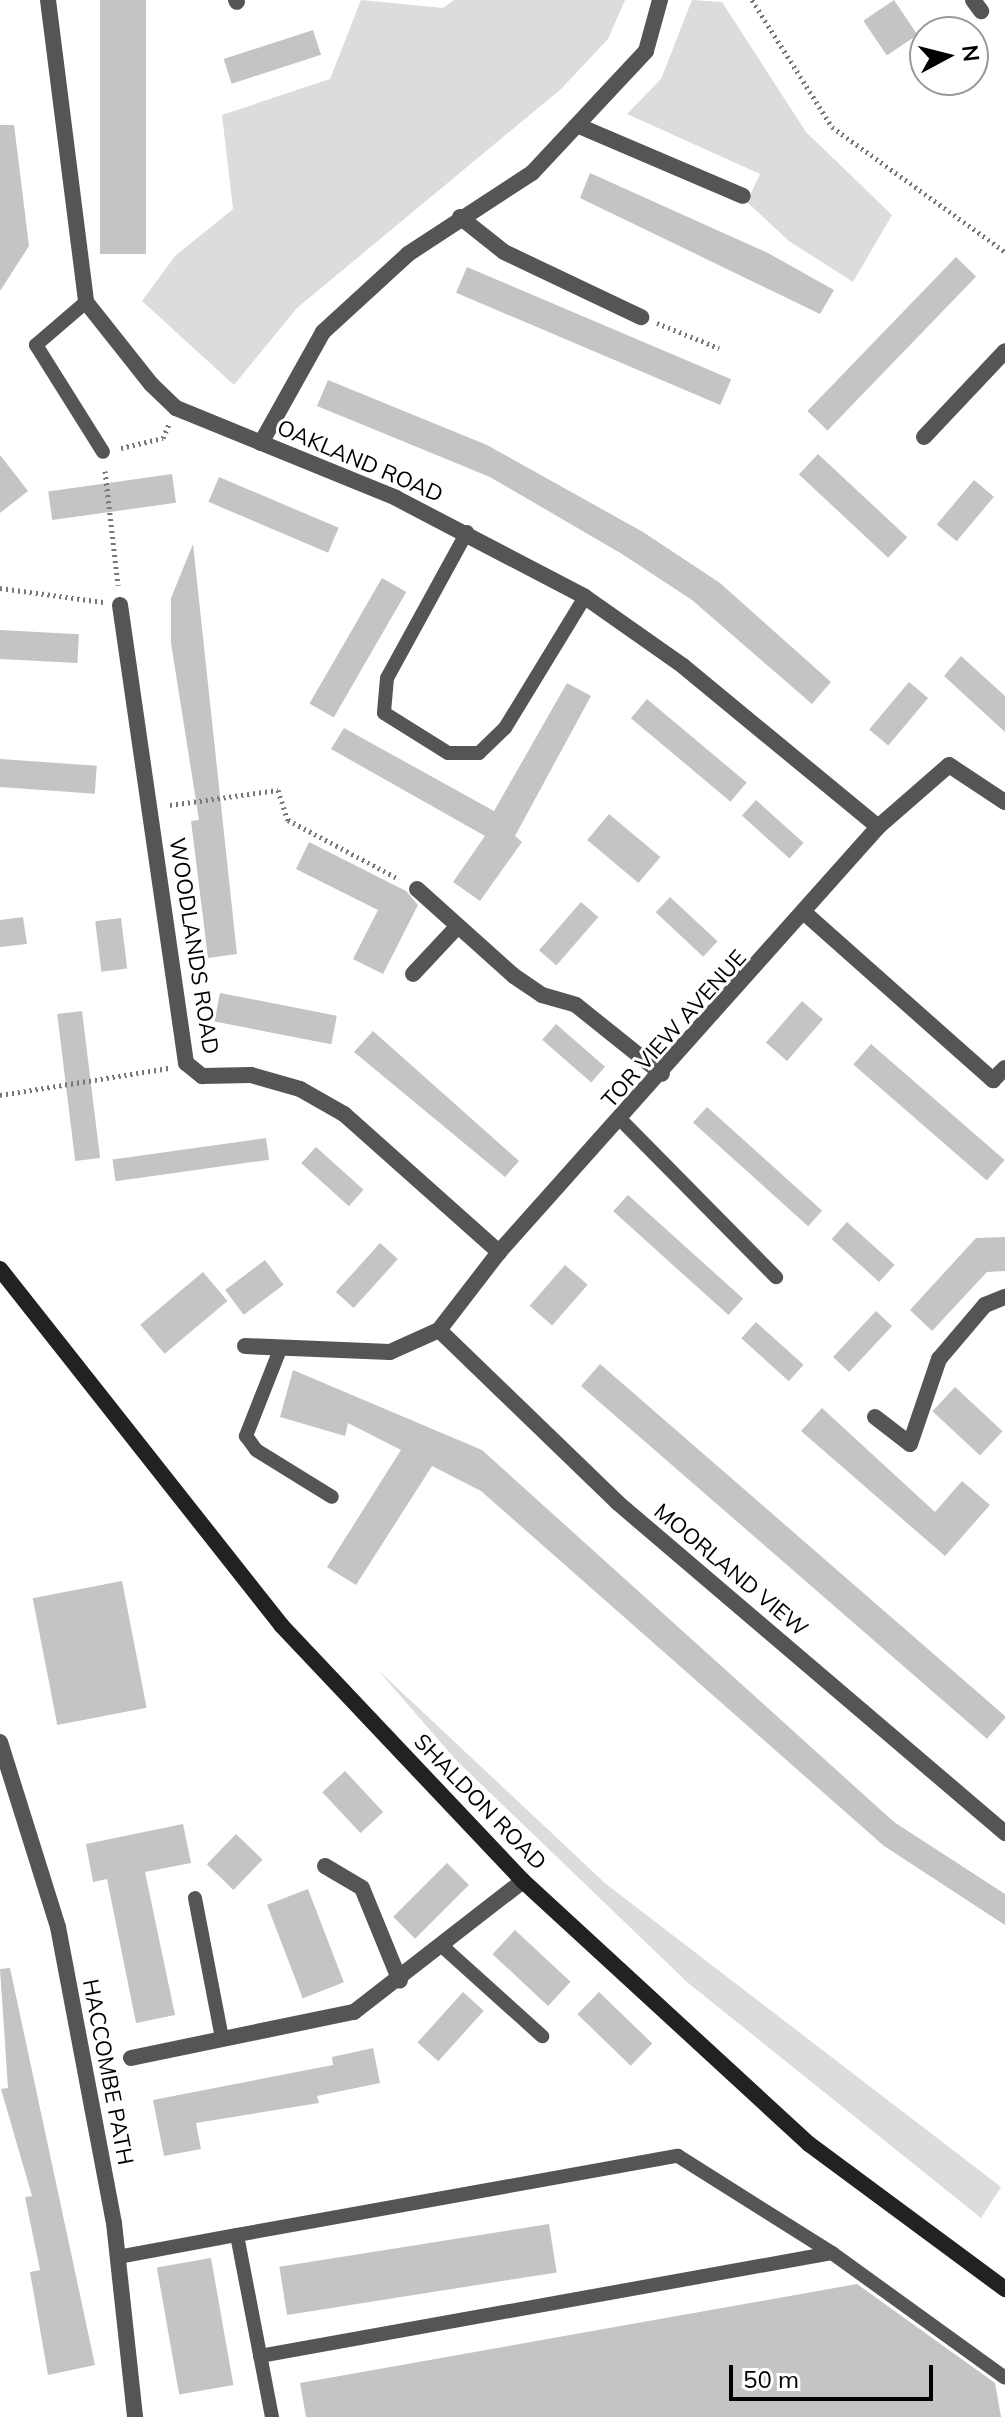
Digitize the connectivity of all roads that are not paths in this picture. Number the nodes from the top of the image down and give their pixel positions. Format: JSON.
{"nodes":[{"id":1,"x":48,"y":0,"type":"edge"},
{"id":2,"x":660,"y":0,"type":"edge"},
{"id":3,"x":579,"y":126,"type":"junction"},
{"id":4,"x":743,"y":196,"type":"dead end"},
{"id":5,"x":460,"y":217,"type":"junction"},
{"id":6,"x":86,"y":302,"type":"junction"},
{"id":7,"x":641,"y":317,"type":"road end"},
{"id":8,"x":1005,"y":351,"type":"edge"},
{"id":9,"x":924,"y":437,"type":"dead end"},
{"id":10,"x":261,"y":443,"type":"junction"},
{"id":11,"x":103,"y":452,"type":"road end"},
{"id":12,"x":467,"y":532,"type":"junction"},
{"id":13,"x":585,"y":597,"type":"junction"},
{"id":14,"x":120,"y":605,"type":"road end"},
{"id":15,"x":1005,"y":802,"type":"edge"},
{"id":16,"x":878,"y":827,"type":"junction"},
{"id":17,"x":417,"y":889,"type":"road end"},
{"id":18,"x":807,"y":915,"type":"junction"},
{"id":19,"x":456,"y":928,"type":"junction"},
{"id":20,"x":413,"y":974,"type":"dead end"},
{"id":21,"x":1005,"y":1068,"type":"edge"},
{"id":22,"x":662,"y":1074,"type":"junction"},
{"id":23,"x":621,"y":1120,"type":"junction"},
{"id":24,"x":499,"y":1252,"type":"junction"},
{"id":25,"x":1,"y":1277,"type":"edge"},
{"id":26,"x":776,"y":1277,"type":"dead end"},
{"id":27,"x":1005,"y":1297,"type":"edge"},
{"id":28,"x":439,"y":1330,"type":"junction"},
{"id":29,"x":245,"y":1346,"type":"dead end"},
{"id":30,"x":281,"y":1347,"type":"junction"},
{"id":31,"x":875,"y":1417,"type":"dead end"},
{"id":32,"x":332,"y":1497,"type":"dead end"},
{"id":33,"x":0,"y":1742,"type":"edge"},
{"id":34,"x":1005,"y":1833,"type":"edge"},
{"id":35,"x":325,"y":1866,"type":"dead end"},
{"id":36,"x":523,"y":1881,"type":"junction"},
{"id":37,"x":195,"y":1898,"type":"dead end"},
{"id":38,"x":442,"y":1946,"type":"junction"},
{"id":39,"x":400,"y":1981,"type":"junction"},
{"id":40,"x":542,"y":2036,"type":"dead end"},
{"id":41,"x":222,"y":2038,"type":"junction"},
{"id":42,"x":131,"y":2058,"type":"dead end"},
{"id":43,"x":237,"y":2235,"type":"junction"},
{"id":44,"x":832,"y":2253,"type":"junction"},
{"id":45,"x":118,"y":2257,"type":"junction"},
{"id":46,"x":1005,"y":2289,"type":"edge"},
{"id":47,"x":260,"y":2356,"type":"junction"},
{"id":48,"x":1005,"y":2378,"type":"edge"},
{"id":49,"x":135,"y":2417,"type":"edge"},
{"id":50,"x":272,"y":2417,"type":"edge"}],
"edges":[{"from":1,"to":6,"type":"street"},
{"from":2,"to":3,"type":"street"},
{"from":3,"to":4,"type":"street"},
{"from":3,"to":5,"type":"street"},
{"from":5,"to":7,"type":"street"},
{"from":5,"to":10,"type":"street"},
{"from":6,"to":10,"type":"street","name":"OAKLAND ROAD"},
{"from":6,"to":11,"type":"lane"},
{"from":8,"to":9,"type":"street"},
{"from":10,"to":12,"type":"street","name":"OAKLAND ROAD"},
{"from":12,"to":13,"type":"street","name":"OAKLAND ROAD"},
{"from":12,"to":13,"type":"lane"},
{"from":13,"to":16,"type":"street","name":"OAKLAND ROAD"},
{"from":14,"to":24,"type":"street","name":"WOODLANDS ROAD"},
{"from":15,"to":16,"type":"street","name":"TOR VIEW AVENUE"},
{"from":16,"to":18,"type":"street","name":"TOR VIEW AVENUE"},
{"from":17,"to":19,"type":"street"},
{"from":18,"to":21,"type":"street"},
{"from":18,"to":22,"type":"street","name":"TOR VIEW AVENUE"},
{"from":19,"to":20,"type":"street"},
{"from":19,"to":22,"type":"street"},
{"from":22,"to":23,"type":"street","name":"TOR VIEW AVENUE"},
{"from":23,"to":24,"type":"street","name":"TOR VIEW AVENUE"},
{"from":23,"to":26,"type":"lane"},
{"from":24,"to":28,"type":"street","name":"TOR VIEW AVENUE"},
{"from":25,"to":36,"type":"street","name":"SHALDON ROAD"},
{"from":27,"to":31,"type":"street"},
{"from":28,"to":30,"type":"street"},
{"from":28,"to":34,"type":"street","name":"MOORLAND VIEW"},
{"from":29,"to":30,"type":"street"},
{"from":30,"to":32,"type":"lane"},
{"from":33,"to":45,"type":"street","name":"HACCOMBE PATH"},
{"from":35,"to":39,"type":"street"},
{"from":36,"to":38,"type":"street"},
{"from":36,"to":46,"type":"street","name":"SHALDON ROAD"},
{"from":37,"to":41,"type":"lane"},
{"from":38,"to":39,"type":"street"},
{"from":38,"to":40,"type":"lane"},
{"from":39,"to":41,"type":"street"},
{"from":41,"to":42,"type":"street"},
{"from":43,"to":44,"type":"lane"},
{"from":43,"to":45,"type":"lane"},
{"from":43,"to":47,"type":"lane"},
{"from":44,"to":47,"type":"lane"},
{"from":44,"to":48,"type":"lane"},
{"from":45,"to":49,"type":"street","name":"HACCOMBE PATH"},
{"from":47,"to":50,"type":"lane"}]}
